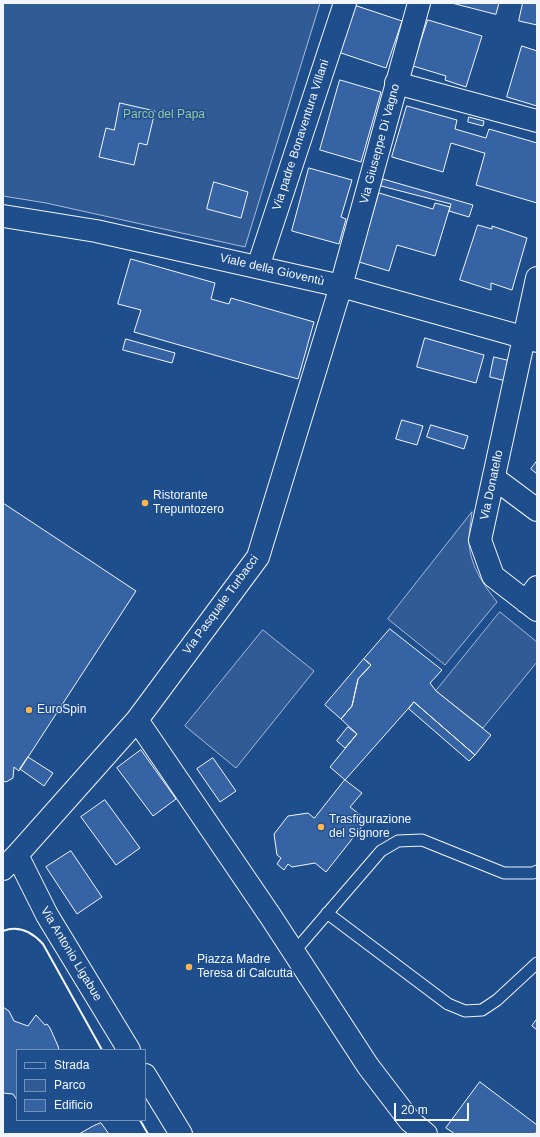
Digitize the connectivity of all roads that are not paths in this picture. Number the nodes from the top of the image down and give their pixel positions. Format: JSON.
{"nodes":[{"id":1,"x":345,"y":3,"type":"edge"},
{"id":2,"x":419,"y":3,"type":"edge"},
{"id":3,"x":396,"y":83,"type":"junction"},
{"id":4,"x":537,"y":121,"type":"edge"},
{"id":5,"x":3,"y":216,"type":"edge"},
{"id":6,"x":258,"y":267,"type":"junction"},
{"id":7,"x":537,"y":278,"type":"edge"},
{"id":8,"x":341,"y":286,"type":"junction"},
{"id":9,"x":530,"y":339,"type":"edge"},
{"id":10,"x":494,"y":478,"type":"junction"},
{"id":11,"x":537,"y":510,"type":"edge"},
{"id":12,"x":533,"y":600,"type":"edge"},
{"id":13,"x":137,"y":720,"type":"junction"},
{"id":14,"x":10,"y":862,"type":"edge"},
{"id":15,"x":537,"y":871,"type":"edge"},
{"id":16,"x":327,"y":914,"type":"junction"},
{"id":17,"x":294,"y":952,"type":"junction"},
{"id":18,"x":537,"y":963,"type":"edge"},
{"id":19,"x":129,"y":1049,"type":"edge"},
{"id":20,"x":146,"y":1077,"type":"edge"},
{"id":21,"x":418,"y":1128,"type":"edge"},
{"id":22,"x":181,"y":1134,"type":"edge"}],
"edges":[{"from":1,"to":6,"type":"street","name":"Via padre Bonaventura Villani"},
{"from":2,"to":3,"type":"street","name":"Via Giuseppe Di Vagno"},
{"from":3,"to":4,"type":"street"},
{"from":3,"to":8,"type":"street","name":"Via Giuseppe Di Vagno"},
{"from":5,"to":6,"type":"street","name":"Viale della Gioventù"},
{"from":6,"to":8,"type":"street","name":"Viale della Gioventù"},
{"from":7,"to":9,"type":"street","name":"Via Donatello"},
{"from":8,"to":9,"type":"street","name":"Viale della Gioventù"},
{"from":8,"to":13,"type":"street","name":"Via Pasquale Turbacci"},
{"from":9,"to":10,"type":"street","name":"Via Donatello"},
{"from":10,"to":11,"type":"street"},
{"from":10,"to":12,"type":"street","name":"Via Donatello"},
{"from":13,"to":14,"type":"street","name":"Via Pasquale Turbacci"},
{"from":13,"to":17,"type":"street"},
{"from":14,"to":19,"type":"street","name":"Via Antonio Ligabue"},
{"from":15,"to":16,"type":"lane"},
{"from":16,"to":17,"type":"lane"},
{"from":16,"to":18,"type":"lane"},
{"from":17,"to":21,"type":"street"},
{"from":20,"to":22,"type":"street"}]}
